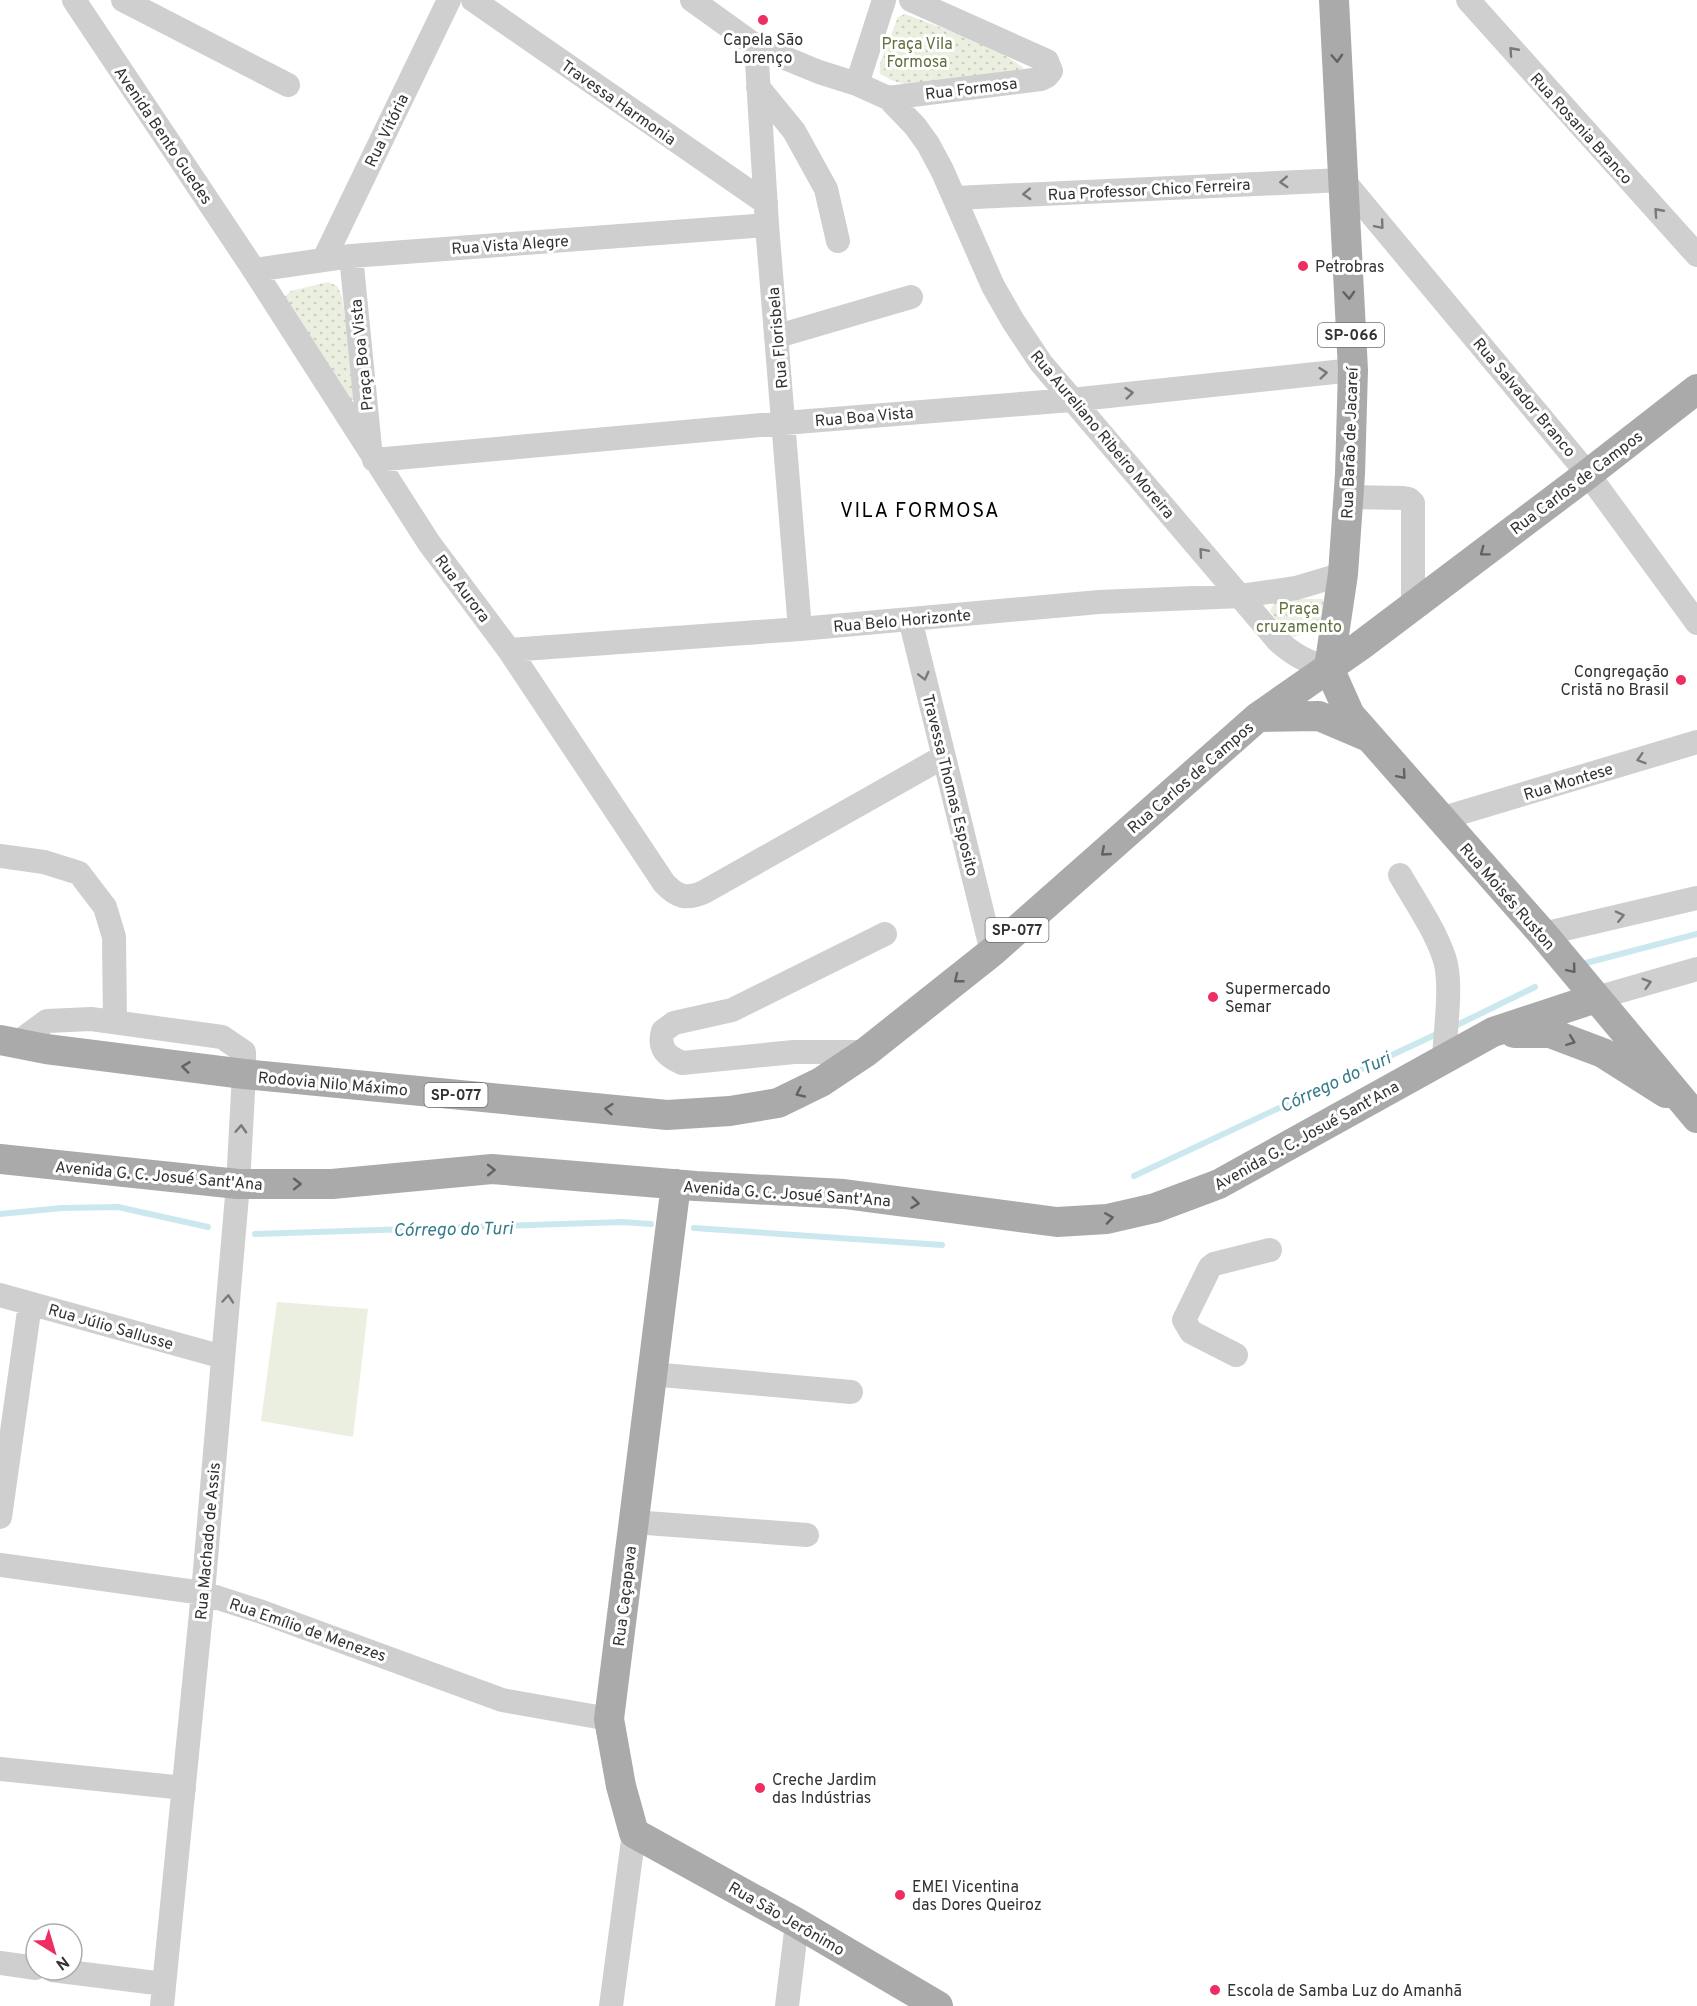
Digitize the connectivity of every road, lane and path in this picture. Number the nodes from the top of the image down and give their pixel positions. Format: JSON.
{"nodes":[{"id":1,"x":74,"y":0,"type":"edge"},
{"id":2,"x":123,"y":0,"type":"edge"},
{"id":3,"x":449,"y":0,"type":"edge"},
{"id":4,"x":473,"y":0,"type":"edge"},
{"id":5,"x":692,"y":0,"type":"edge"},
{"id":6,"x":884,"y":0,"type":"edge"},
{"id":7,"x":911,"y":0,"type":"edge"},
{"id":8,"x":1334,"y":0,"type":"edge"},
{"id":9,"x":1468,"y":0,"type":"edge"},
{"id":10,"x":756,"y":45,"type":"junction"},
{"id":11,"x":857,"y":84,"type":"junction"},
{"id":12,"x":288,"y":85,"type":"dead end"},
{"id":13,"x":758,"y":87,"type":"junction"},
{"id":14,"x":888,"y":98,"type":"junction"},
{"id":15,"x":1343,"y":180,"type":"junction"},
{"id":16,"x":955,"y":198,"type":"junction"},
{"id":17,"x":767,"y":214,"type":"junction"},
{"id":18,"x":838,"y":241,"type":"dead end"},
{"id":19,"x":1697,"y":255,"type":"edge"},
{"id":20,"x":351,"y":256,"type":"junction"},
{"id":21,"x":324,"y":259,"type":"junction"},
{"id":22,"x":254,"y":270,"type":"junction"},
{"id":23,"x":911,"y":297,"type":"dead end"},
{"id":24,"x":778,"y":336,"type":"junction"},
{"id":25,"x":1353,"y":370,"type":"junction"},
{"id":26,"x":1697,"y":388,"type":"edge"},
{"id":27,"x":1071,"y":400,"type":"junction"},
{"id":28,"x":784,"y":423,"type":"junction"},
{"id":29,"x":372,"y":456,"type":"junction"},
{"id":30,"x":1588,"y":474,"type":"junction"},
{"id":31,"x":1348,"y":497,"type":"junction"},
{"id":32,"x":1343,"y":574,"type":"junction"},
{"id":33,"x":1241,"y":596,"type":"junction"},
{"id":34,"x":1413,"y":605,"type":"junction"},
{"id":35,"x":910,"y":619,"type":"junction"},
{"id":36,"x":1697,"y":623,"type":"edge"},
{"id":37,"x":800,"y":629,"type":"junction"},
{"id":38,"x":509,"y":650,"type":"junction"},
{"id":39,"x":1329,"y":668,"type":"junction"},
{"id":40,"x":1258,"y":717,"type":"junction"},
{"id":41,"x":1369,"y":737,"type":"junction"},
{"id":42,"x":1697,"y":742,"type":"edge"},
{"id":43,"x":944,"y":757,"type":"junction"},
{"id":44,"x":1440,"y":819,"type":"junction"},
{"id":45,"x":0,"y":856,"type":"edge"},
{"id":46,"x":1400,"y":875,"type":"dead end"},
{"id":47,"x":1697,"y":898,"type":"edge"},
{"id":48,"x":885,"y":934,"type":"dead end"},
{"id":49,"x":1543,"y":934,"type":"junction"},
{"id":50,"x":993,"y":952,"type":"junction"},
{"id":51,"x":1697,"y":969,"type":"edge"},
{"id":52,"x":1596,"y":998,"type":"junction"},
{"id":53,"x":115,"y":1022,"type":"junction"},
{"id":54,"x":1493,"y":1032,"type":"junction"},
{"id":55,"x":8,"y":1041,"type":"edge"},
{"id":56,"x":1445,"y":1046,"type":"junction"},
{"id":57,"x":866,"y":1052,"type":"junction"},
{"id":58,"x":244,"y":1074,"type":"junction"},
{"id":59,"x":1690,"y":1109,"type":"edge"},
{"id":60,"x":667,"y":1115,"type":"joint"},
{"id":61,"x":0,"y":1159,"type":"edge"},
{"id":62,"x":238,"y":1184,"type":"junction"},
{"id":63,"x":676,"y":1184,"type":"junction"},
{"id":64,"x":1270,"y":1250,"type":"dead end"},
{"id":65,"x":0,"y":1295,"type":"edge"},
{"id":66,"x":30,"y":1304,"type":"junction"},
{"id":67,"x":1236,"y":1355,"type":"dead end"},
{"id":68,"x":223,"y":1357,"type":"junction"},
{"id":69,"x":651,"y":1374,"type":"junction"},
{"id":70,"x":851,"y":1392,"type":"dead end"},
{"id":71,"x":0,"y":1517,"type":"edge"},
{"id":72,"x":633,"y":1522,"type":"junction"},
{"id":73,"x":807,"y":1535,"type":"dead end"},
{"id":74,"x":0,"y":1565,"type":"edge"},
{"id":75,"x":203,"y":1593,"type":"junction"},
{"id":76,"x":609,"y":1719,"type":"junction"},
{"id":77,"x":0,"y":1769,"type":"edge"},
{"id":78,"x":184,"y":1788,"type":"junction"},
{"id":79,"x":634,"y":1833,"type":"junction"},
{"id":80,"x":797,"y":1923,"type":"junction"},
{"id":81,"x":0,"y":1963,"type":"edge"},
{"id":82,"x":24,"y":1966,"type":"edge"},
{"id":83,"x":84,"y":1977,"type":"edge"},
{"id":84,"x":163,"y":1995,"type":"edge"},
{"id":85,"x":611,"y":2006,"type":"edge"},
{"id":86,"x":787,"y":2006,"type":"edge"},
{"id":87,"x":938,"y":2006,"type":"edge"}],
"edges":[{"from":1,"to":22,"type":"street","name":"Avenida Bento Guedes"},
{"from":2,"to":12,"type":"street"},
{"from":3,"to":21,"type":"street","name":"Rua Vitória"},
{"from":4,"to":17,"type":"street","name":"Travessa Harmonia"},
{"from":5,"to":10,"type":"street","name":"Rua Aureliano Ribeiro Moreira"},
{"from":6,"to":11,"type":"street"},
{"from":7,"to":14,"type":"street","name":"Rua Formosa"},
{"from":8,"to":15,"type":"main road","name":"Rua Barão de Jacareí","number":"SP-066","one_way":true},
{"from":19,"to":9,"type":"street","name":"Rua Rosania Branco","one_way":true},
{"from":10,"to":11,"type":"street","name":"Rua Aureliano Ribeiro Moreira"},
{"from":10,"to":13,"type":"street","name":"Rua Florisbela"},
{"from":11,"to":14,"type":"street","name":"Rua Aureliano Ribeiro Moreira"},
{"from":13,"to":17,"type":"street","name":"Rua Florisbela"},
{"from":13,"to":18,"type":"street"},
{"from":14,"to":16,"type":"street","name":"Rua Aureliano Ribeiro Moreira"},
{"from":15,"to":16,"type":"street","name":"Rua Professor Chico Ferreira","one_way":true},
{"from":15,"to":25,"type":"main road","name":"Rua Barão de Jacareí","number":"SP-066","one_way":true},
{"from":15,"to":30,"type":"street","name":"Rua Salvador Branco","one_way":true},
{"from":16,"to":27,"type":"street","name":"Rua Aureliano Ribeiro Moreira"},
{"from":17,"to":20,"type":"street","name":"Rua Vista Alegre"},
{"from":17,"to":24,"type":"street","name":"Rua Florisbela"},
{"from":20,"to":21,"type":"street","name":"Rua Vista Alegre"},
{"from":20,"to":29,"type":"street","name":"Praça Boa Vista"},
{"from":21,"to":22,"type":"street","name":"Rua Vista Alegre"},
{"from":22,"to":29,"type":"street","name":"Rua Aurora"},
{"from":23,"to":24,"type":"street"},
{"from":24,"to":28,"type":"street","name":"Rua Florisbela"},
{"from":27,"to":25,"type":"street","name":"Rua Boa Vista","one_way":true},
{"from":25,"to":31,"type":"main road","name":"Rua Barão de Jacareí","number":"SP-066"},
{"from":26,"to":30,"type":"main road","name":"Rua Carlos de Campos"},
{"from":27,"to":28,"type":"street","name":"Rua Boa Vista"},
{"from":33,"to":27,"type":"street","name":"Rua Aureliano Ribeiro Moreira","one_way":true},
{"from":28,"to":29,"type":"street","name":"Rua Boa Vista"},
{"from":28,"to":37,"type":"street","name":"Rua Florisbela"},
{"from":29,"to":38,"type":"street","name":"Rua Aurora"},
{"from":30,"to":34,"type":"main road","name":"Rua Carlos de Campos","one_way":true},
{"from":30,"to":36,"type":"street","name":"Rua Salvador Branco"},
{"from":31,"to":32,"type":"main road","name":"Rua Barão de Jacareí","number":"SP-066"},
{"from":31,"to":34,"type":"street"},
{"from":32,"to":33,"type":"street","name":"Rua Belo Horizonte"},
{"from":32,"to":39,"type":"main road","name":"Rua Barão de Jacareí","number":"SP-066"},
{"from":33,"to":35,"type":"street","name":"Rua Belo Horizonte"},
{"from":33,"to":39,"type":"street","name":"Rua Aureliano Ribeiro Moreira"},
{"from":34,"to":39,"type":"main road","name":"Rua Carlos de Campos"},
{"from":35,"to":37,"type":"street","name":"Rua Belo Horizonte"},
{"from":35,"to":43,"type":"street","name":"Travessa Thomas Esposito","one_way":true},
{"from":37,"to":38,"type":"street","name":"Rua Belo Horizonte"},
{"from":38,"to":43,"type":"street","name":"Rua Aurora"},
{"from":39,"to":40,"type":"main road","name":"Rua Carlos de Campos","number":"SP-077"},
{"from":39,"to":41,"type":"main road","name":"Rua Moisés Ruston"},
{"from":40,"to":41,"type":"main road"},
{"from":40,"to":50,"type":"main road","name":"Rua Carlos de Campos","number":"SP-077","one_way":true},
{"from":41,"to":44,"type":"main road","name":"Rua Moisés Ruston","one_way":true},
{"from":42,"to":44,"type":"street","name":"Rua Montese","one_way":true},
{"from":43,"to":50,"type":"street","name":"Travessa Thomas Esposito"},
{"from":44,"to":49,"type":"main road","name":"Rua Moisés Ruston"},
{"from":45,"to":53,"type":"street"},
{"from":46,"to":56,"type":"street"},
{"from":49,"to":47,"type":"street","one_way":true},
{"from":48,"to":57,"type":"street"},
{"from":49,"to":52,"type":"main road","name":"Rua Moisés Ruston","one_way":true},
{"from":50,"to":57,"type":"main road","name":"Rua Carlos de Campos","number":"SP-077","one_way":true},
{"from":52,"to":51,"type":"street","one_way":true},
{"from":52,"to":54,"type":"main road","name":"Avenida G. C. Josué Sant'Ana"},
{"from":52,"to":59,"type":"main road","name":"Rua Moisés Ruston"},
{"from":53,"to":55,"type":"street"},
{"from":53,"to":58,"type":"street","name":"Rua Machado de Assis"},
{"from":54,"to":56,"type":"main road","name":"Avenida G. C. Josué Sant'Ana"},
{"from":54,"to":59,"type":"main road","one_way":true},
{"from":58,"to":55,"type":"main road","name":"Rodovia Nilo Máximo","number":"SP-077","one_way":true},
{"from":63,"to":56,"type":"main road","name":"Avenida G. C. Josué Sant'Ana","one_way":true},
{"from":57,"to":60,"type":"main road","name":"Rua Carlos de Campos","number":"SP-077","one_way":true},
{"from":60,"to":58,"type":"main road","name":"Rodovia Nilo Máximo","number":"SP-077","one_way":true},
{"from":62,"to":58,"type":"street","name":"Rua Machado de Assis","one_way":true},
{"from":61,"to":62,"type":"main road","name":"Avenida G. C. Josué Sant'Ana"},
{"from":62,"to":63,"type":"main road","name":"Avenida G. C. Josué Sant'Ana","one_way":true},
{"from":68,"to":62,"type":"street","name":"Rua Machado de Assis","one_way":true},
{"from":63,"to":69,"type":"main road","name":"Rua Caçapava"},
{"from":64,"to":67,"type":"street"},
{"from":65,"to":66,"type":"street","name":"Rua Júlio Sallusse"},
{"from":66,"to":68,"type":"street","name":"Rua Júlio Sallusse"},
{"from":66,"to":71,"type":"street"},
{"from":68,"to":75,"type":"street","name":"Rua Machado de Assis"},
{"from":69,"to":70,"type":"street"},
{"from":69,"to":72,"type":"main road","name":"Rua Caçapava"},
{"from":72,"to":73,"type":"street"},
{"from":72,"to":76,"type":"main road","name":"Rua Caçapava"},
{"from":74,"to":75,"type":"street","name":"Rua Emílio de Menezes"},
{"from":75,"to":76,"type":"street","name":"Rua Emílio de Menezes"},
{"from":75,"to":78,"type":"street","name":"Rua Machado de Assis"},
{"from":76,"to":79,"type":"main road","name":"Rua Caçapava"},
{"from":77,"to":78,"type":"street"},
{"from":78,"to":84,"type":"street","name":"Rua Machado de Assis"},
{"from":79,"to":80,"type":"main road","name":"Rua São Jerônimo"},
{"from":79,"to":85,"type":"street","name":"Rua Caçapava"},
{"from":80,"to":86,"type":"street"},
{"from":80,"to":87,"type":"main road","name":"Rua São Jerônimo"},
{"from":81,"to":82,"type":"street"},
{"from":83,"to":84,"type":"street"}]}
